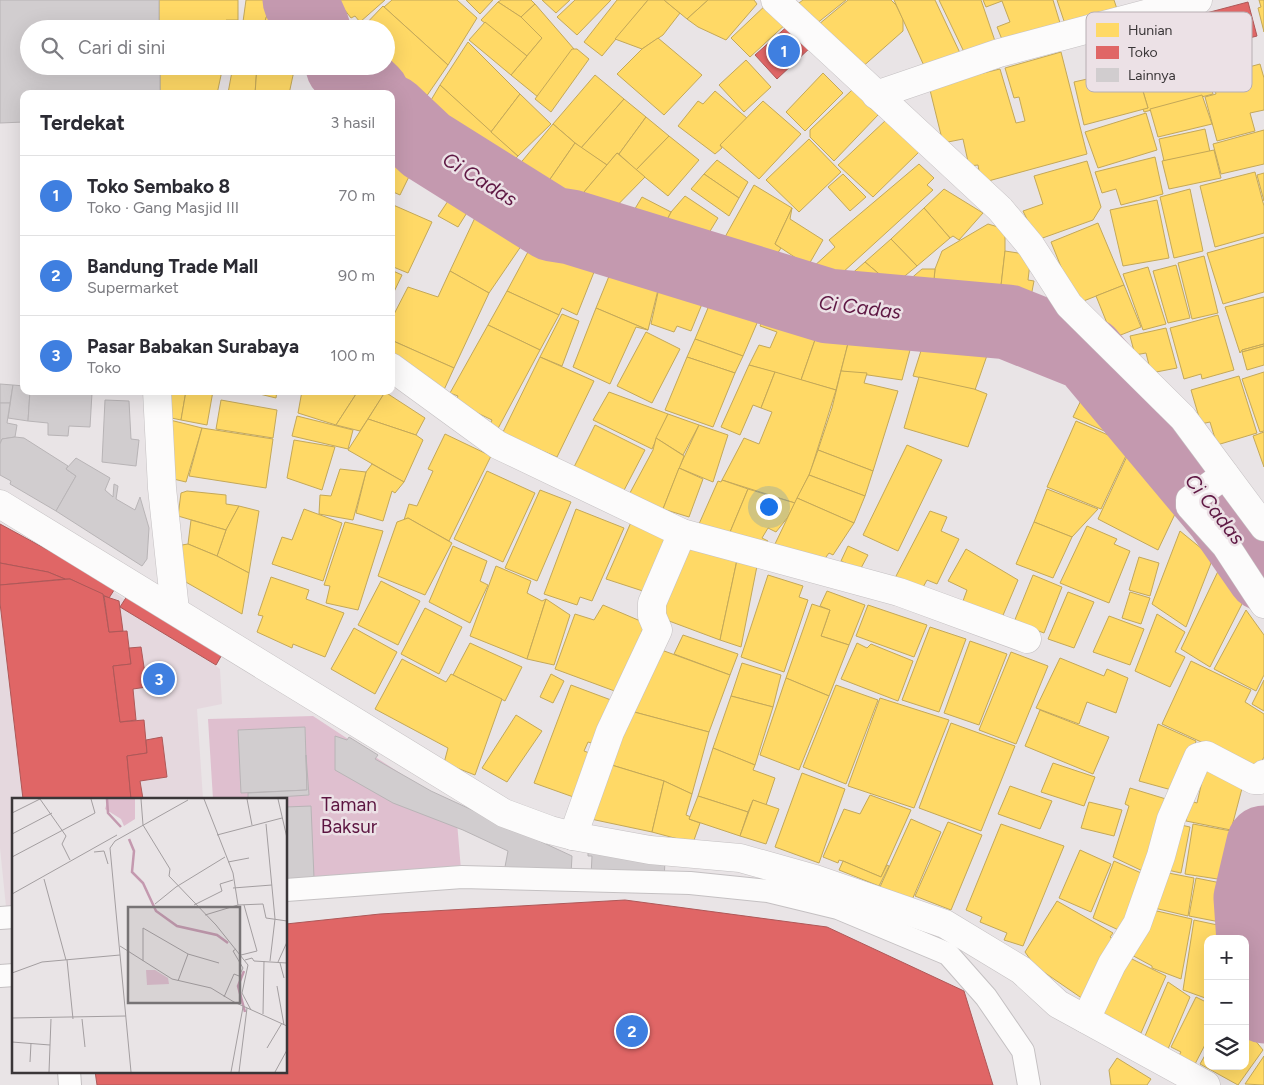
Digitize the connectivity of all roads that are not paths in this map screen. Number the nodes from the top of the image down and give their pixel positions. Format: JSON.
{"nodes":[{"id":1,"x":775,"y":0,"type":"edge"},
{"id":2,"x":1198,"y":0,"type":"edge"},
{"id":3,"x":1153,"y":12,"type":"edge"},
{"id":4,"x":1086,"y":30,"type":"edge"},
{"id":5,"x":876,"y":95,"type":"junction"},
{"id":6,"x":395,"y":370,"type":"edge"},
{"id":7,"x":157,"y":395,"type":"edge"},
{"id":8,"x":1212,"y":484,"type":"junction"},
{"id":9,"x":0,"y":504,"type":"edge"},
{"id":10,"x":1264,"y":527,"type":"edge"},
{"id":11,"x":682,"y":533,"type":"junction"},
{"id":12,"x":1264,"y":604,"type":"edge"},
{"id":13,"x":175,"y":610,"type":"junction"},
{"id":14,"x":1027,"y":639,"type":"dead end"},
{"id":15,"x":1264,"y":774,"type":"edge"},
{"id":16,"x":573,"y":836,"type":"junction"},
{"id":17,"x":288,"y":890,"type":"edge"},
{"id":18,"x":1086,"y":1019,"type":"junction"},
{"id":19,"x":69,"y":1072,"type":"edge"},
{"id":20,"x":70,"y":1085,"type":"edge"},
{"id":21,"x":1029,"y":1085,"type":"edge"},
{"id":22,"x":1206,"y":1085,"type":"edge"}],
"edges":[{"from":1,"to":5,"type":"street"},
{"from":2,"to":3,"type":"street"},
{"from":4,"to":5,"type":"street"},
{"from":5,"to":8,"type":"street"},
{"from":6,"to":11,"type":"street"},
{"from":7,"to":13,"type":"street"},
{"from":8,"to":10,"type":"street"},
{"from":8,"to":12,"type":"street"},
{"from":9,"to":13,"type":"street"},
{"from":11,"to":14,"type":"street"},
{"from":11,"to":16,"type":"street"},
{"from":13,"to":16,"type":"street"},
{"from":15,"to":18,"type":"street"},
{"from":16,"to":18,"type":"street"},
{"from":17,"to":21,"type":"lane"},
{"from":18,"to":22,"type":"street"},
{"from":19,"to":20,"type":"lane"}]}
